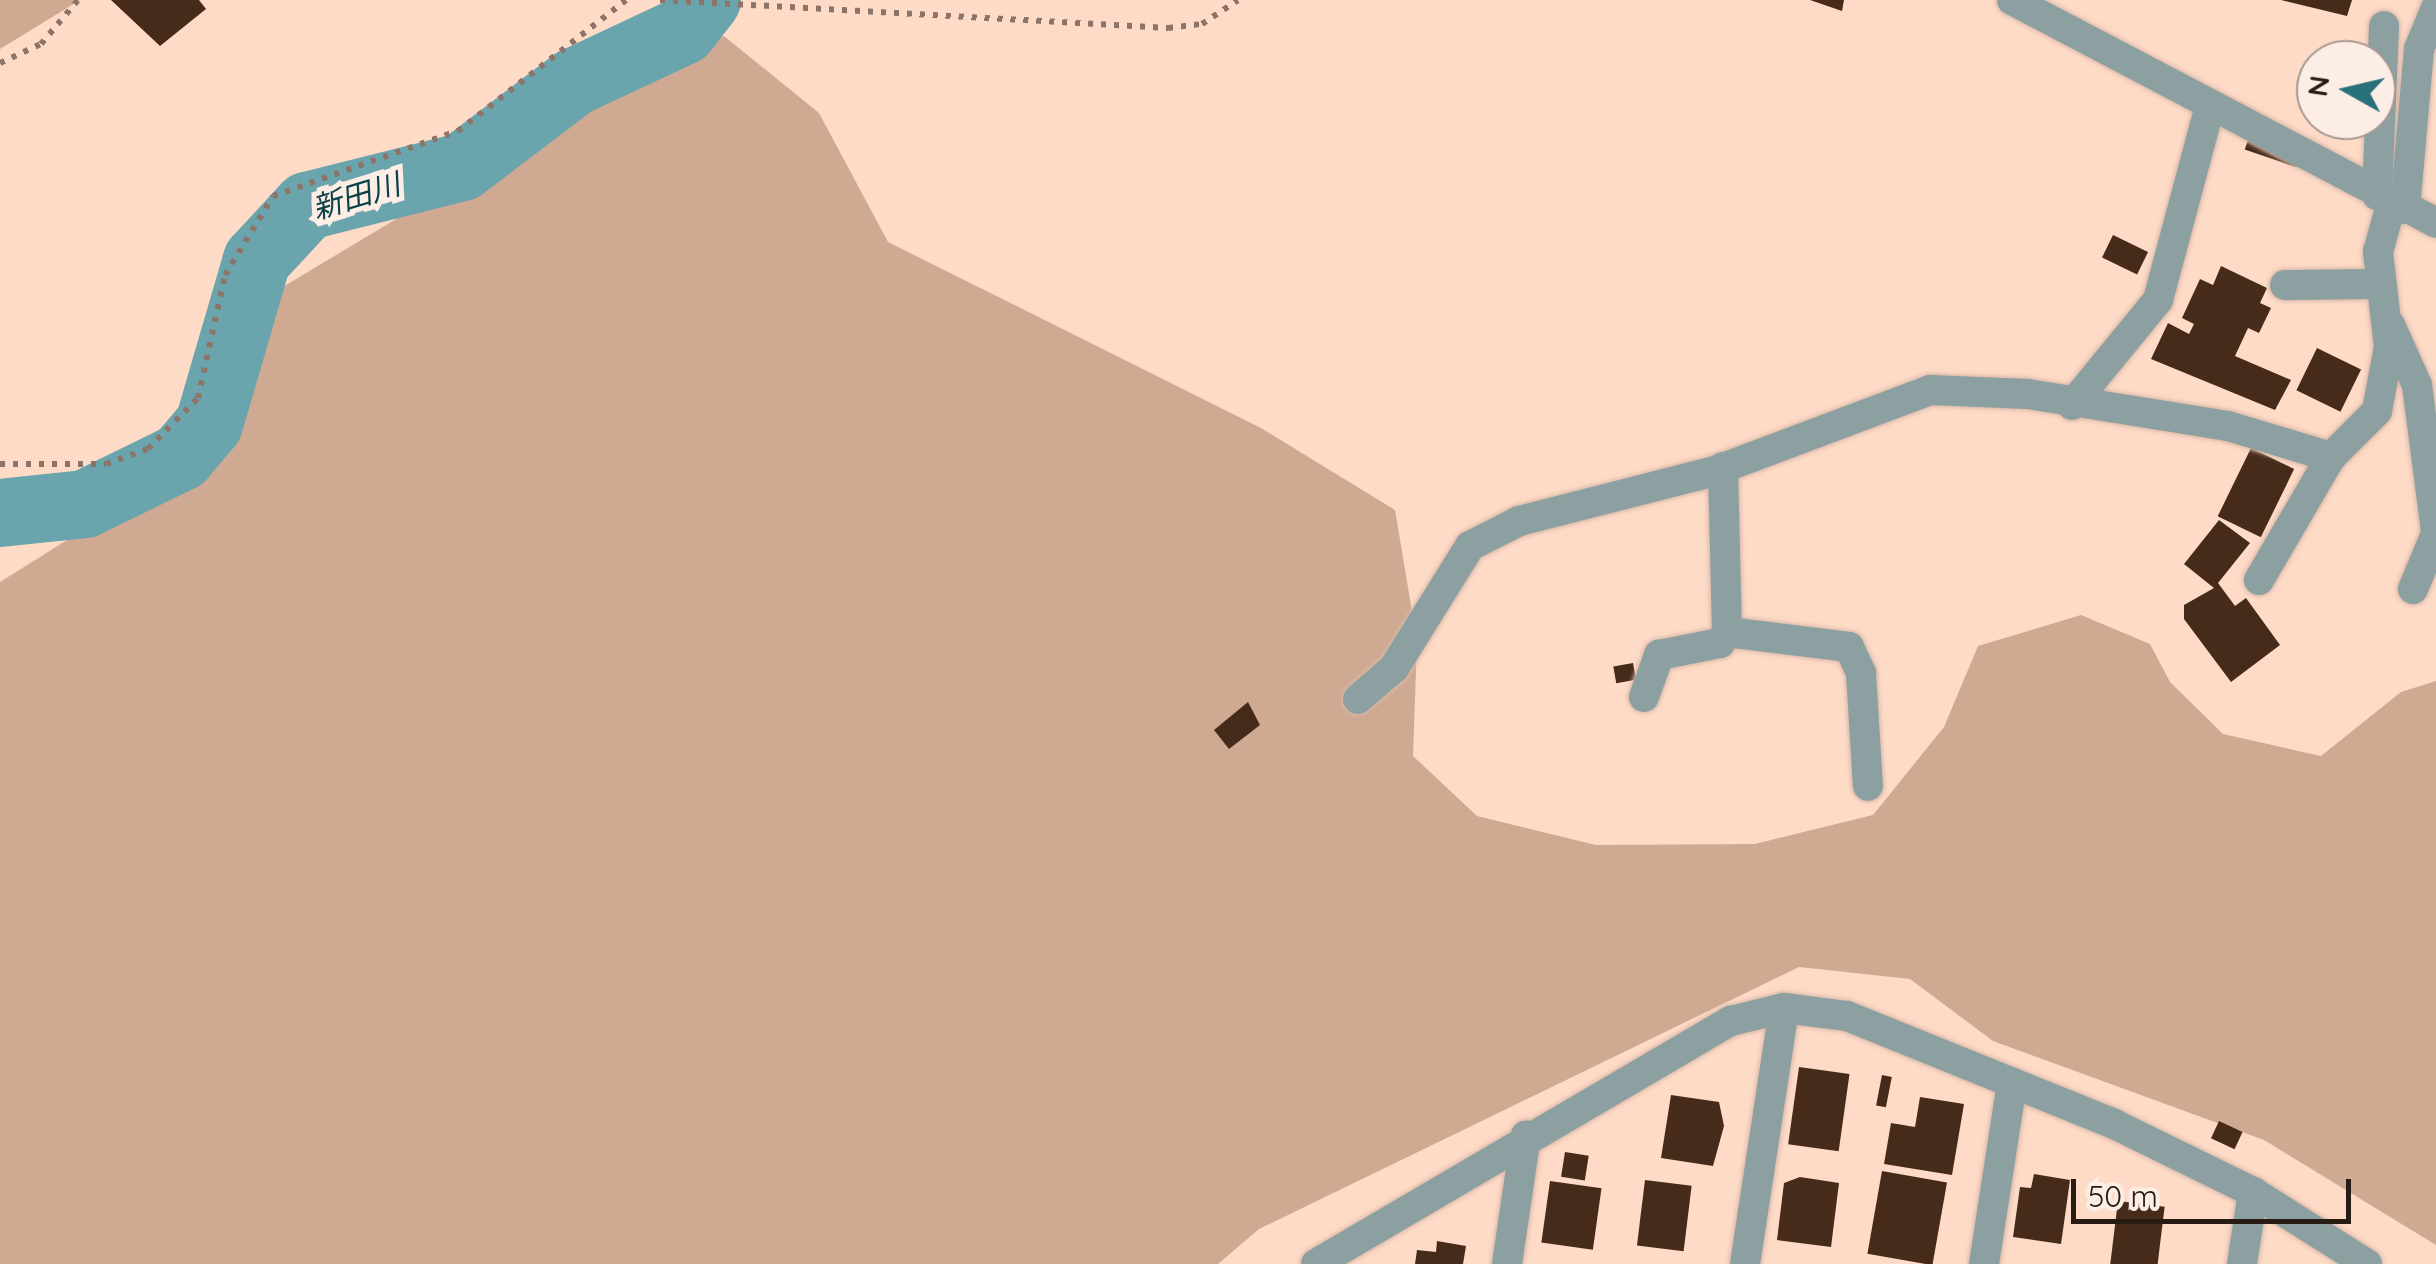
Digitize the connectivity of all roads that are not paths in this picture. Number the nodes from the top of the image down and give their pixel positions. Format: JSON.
{"nodes":[{"id":1,"x":2012,"y":0,"type":"edge"},
{"id":2,"x":2436,"y":8,"type":"edge"},
{"id":3,"x":2384,"y":26,"type":"dead end"},
{"id":4,"x":2210,"y":106,"type":"junction"},
{"id":5,"x":2391,"y":202,"type":"junction"},
{"id":6,"x":2436,"y":223,"type":"edge"},
{"id":7,"x":2379,"y":284,"type":"junction"},
{"id":8,"x":2284,"y":285,"type":"dead end"},
{"id":9,"x":2388,"y":322,"type":"junction"},
{"id":10,"x":2072,"y":405,"type":"junction"},
{"id":11,"x":2331,"y":457,"type":"junction"},
{"id":12,"x":1723,"y":468,"type":"junction"},
{"id":13,"x":2436,"y":532,"type":"edge"},
{"id":14,"x":2259,"y":580,"type":"dead end"},
{"id":15,"x":2413,"y":588,"type":"dead end"},
{"id":16,"x":1727,"y":632,"type":"junction"},
{"id":17,"x":1644,"y":697,"type":"dead end"},
{"id":18,"x":1358,"y":699,"type":"dead end"},
{"id":19,"x":1868,"y":786,"type":"dead end"},
{"id":20,"x":1784,"y":1008,"type":"junction"},
{"id":21,"x":2012,"y":1083,"type":"junction"},
{"id":22,"x":1526,"y":1135,"type":"junction"},
{"id":23,"x":2253,"y":1192,"type":"junction"},
{"id":24,"x":1316,"y":1264,"type":"edge"},
{"id":25,"x":1506,"y":1264,"type":"edge"},
{"id":26,"x":1745,"y":1264,"type":"edge"},
{"id":27,"x":1984,"y":1264,"type":"edge"},
{"id":28,"x":2242,"y":1264,"type":"edge"},
{"id":29,"x":2368,"y":1264,"type":"edge"}],
"edges":[{"from":1,"to":4,"type":"street"},
{"from":2,"to":5,"type":"street"},
{"from":3,"to":5,"type":"street"},
{"from":4,"to":5,"type":"street"},
{"from":4,"to":10,"type":"street"},
{"from":5,"to":6,"type":"street"},
{"from":5,"to":7,"type":"street"},
{"from":7,"to":8,"type":"street"},
{"from":7,"to":9,"type":"street"},
{"from":9,"to":11,"type":"street"},
{"from":9,"to":13,"type":"street"},
{"from":10,"to":11,"type":"street"},
{"from":10,"to":12,"type":"street"},
{"from":11,"to":14,"type":"street"},
{"from":12,"to":16,"type":"street"},
{"from":12,"to":18,"type":"street"},
{"from":13,"to":15,"type":"street"},
{"from":16,"to":17,"type":"street"},
{"from":16,"to":19,"type":"street"},
{"from":20,"to":21,"type":"street"},
{"from":20,"to":22,"type":"street"},
{"from":20,"to":26,"type":"street"},
{"from":21,"to":23,"type":"street"},
{"from":21,"to":27,"type":"street"},
{"from":22,"to":24,"type":"street"},
{"from":22,"to":25,"type":"street"},
{"from":23,"to":28,"type":"street"},
{"from":23,"to":29,"type":"street"}]}
